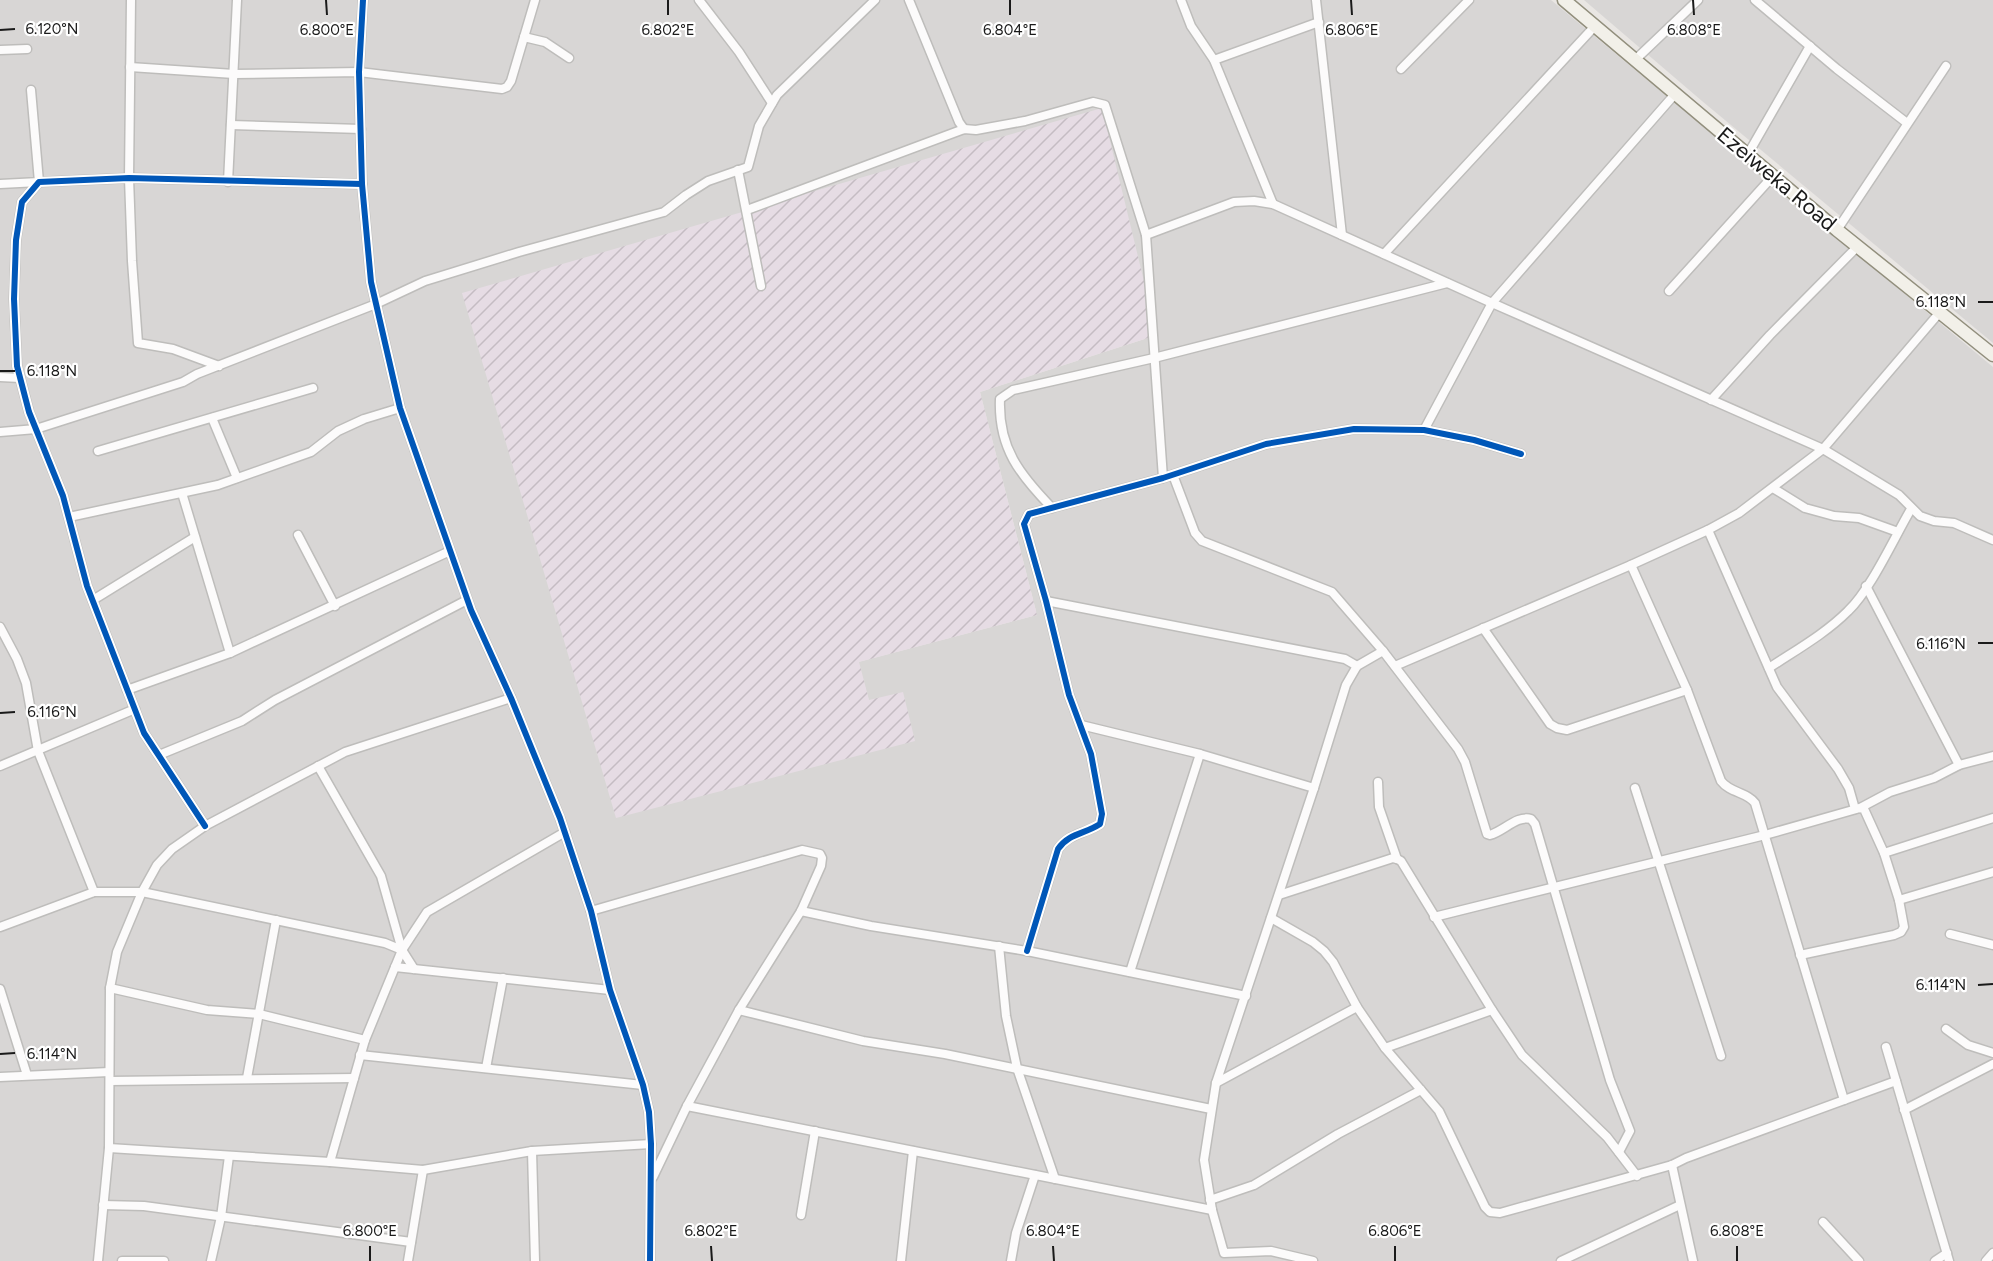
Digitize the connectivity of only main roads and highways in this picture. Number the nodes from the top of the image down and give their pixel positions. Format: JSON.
{"nodes":[{"id":1,"x":1564,"y":0,"type":"edge"},
{"id":2,"x":1993,"y":355,"type":"edge"}],
"edges":[{"from":1,"to":2,"type":"main road","name":"Ezeiweka Road"}]}
